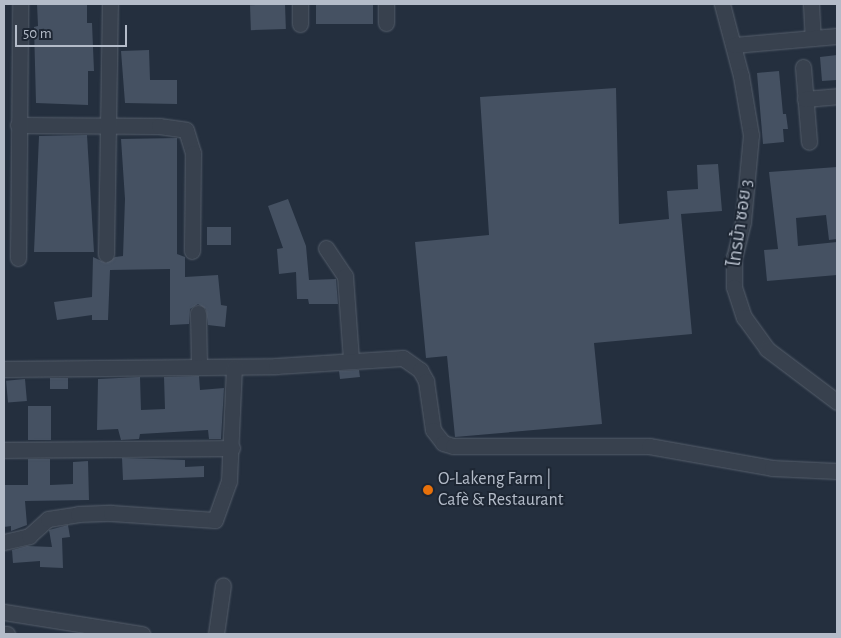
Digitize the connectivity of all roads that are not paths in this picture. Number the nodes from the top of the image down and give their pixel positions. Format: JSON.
{"nodes":[{"id":1,"x":20,"y":4,"type":"edge"},
{"id":2,"x":110,"y":4,"type":"edge"},
{"id":3,"x":300,"y":4,"type":"edge"},
{"id":4,"x":386,"y":4,"type":"edge"},
{"id":5,"x":722,"y":4,"type":"edge"},
{"id":6,"x":811,"y":4,"type":"edge"},
{"id":7,"x":386,"y":23,"type":"dead end"},
{"id":8,"x":300,"y":24,"type":"dead end"},
{"id":9,"x":837,"y":36,"type":"edge"},
{"id":10,"x":813,"y":38,"type":"junction"},
{"id":11,"x":734,"y":45,"type":"junction"},
{"id":12,"x":803,"y":67,"type":"dead end"},
{"id":13,"x":837,"y":96,"type":"edge"},
{"id":14,"x":805,"y":99,"type":"junction"},
{"id":15,"x":18,"y":125,"type":"junction"},
{"id":16,"x":106,"y":126,"type":"junction"},
{"id":17,"x":809,"y":142,"type":"dead end"},
{"id":18,"x":326,"y":248,"type":"dead end"},
{"id":19,"x":192,"y":252,"type":"dead end"},
{"id":20,"x":106,"y":254,"type":"dead end"},
{"id":21,"x":18,"y":258,"type":"dead end"},
{"id":22,"x":198,"y":313,"type":"dead end"},
{"id":23,"x":351,"y":360,"type":"junction"},
{"id":24,"x":199,"y":366,"type":"junction"},
{"id":25,"x":237,"y":367,"type":"junction"},
{"id":26,"x":4,"y":369,"type":"edge"},
{"id":27,"x":837,"y":402,"type":"edge"},
{"id":28,"x":232,"y":448,"type":"junction"},
{"id":29,"x":4,"y":450,"type":"edge"},
{"id":30,"x":837,"y":471,"type":"edge"},
{"id":31,"x":4,"y":542,"type":"edge"},
{"id":32,"x":223,"y":585,"type":"dead end"},
{"id":33,"x":4,"y":612,"type":"edge"},
{"id":34,"x":142,"y":634,"type":"edge"},
{"id":35,"x":216,"y":634,"type":"edge"}],
"edges":[{"from":1,"to":15,"type":"street"},
{"from":2,"to":16,"type":"street"},
{"from":3,"to":8,"type":"street"},
{"from":4,"to":7,"type":"street"},
{"from":5,"to":11,"type":"street","name":"ไทรม้า ซอย 3"},
{"from":6,"to":10,"type":"street"},
{"from":9,"to":10,"type":"street"},
{"from":10,"to":11,"type":"street"},
{"from":11,"to":27,"type":"street","name":"ไทรม้า ซอย 3"},
{"from":12,"to":14,"type":"street"},
{"from":13,"to":14,"type":"street"},
{"from":14,"to":17,"type":"street"},
{"from":15,"to":16,"type":"street"},
{"from":15,"to":21,"type":"street"},
{"from":16,"to":19,"type":"street"},
{"from":16,"to":20,"type":"street"},
{"from":18,"to":23,"type":"street"},
{"from":22,"to":24,"type":"street"},
{"from":23,"to":25,"type":"street"},
{"from":23,"to":30,"type":"street"},
{"from":24,"to":25,"type":"street"},
{"from":24,"to":26,"type":"street"},
{"from":25,"to":28,"type":"street"},
{"from":28,"to":29,"type":"street"},
{"from":28,"to":31,"type":"street"},
{"from":32,"to":35,"type":"street"},
{"from":33,"to":34,"type":"street"}]}
